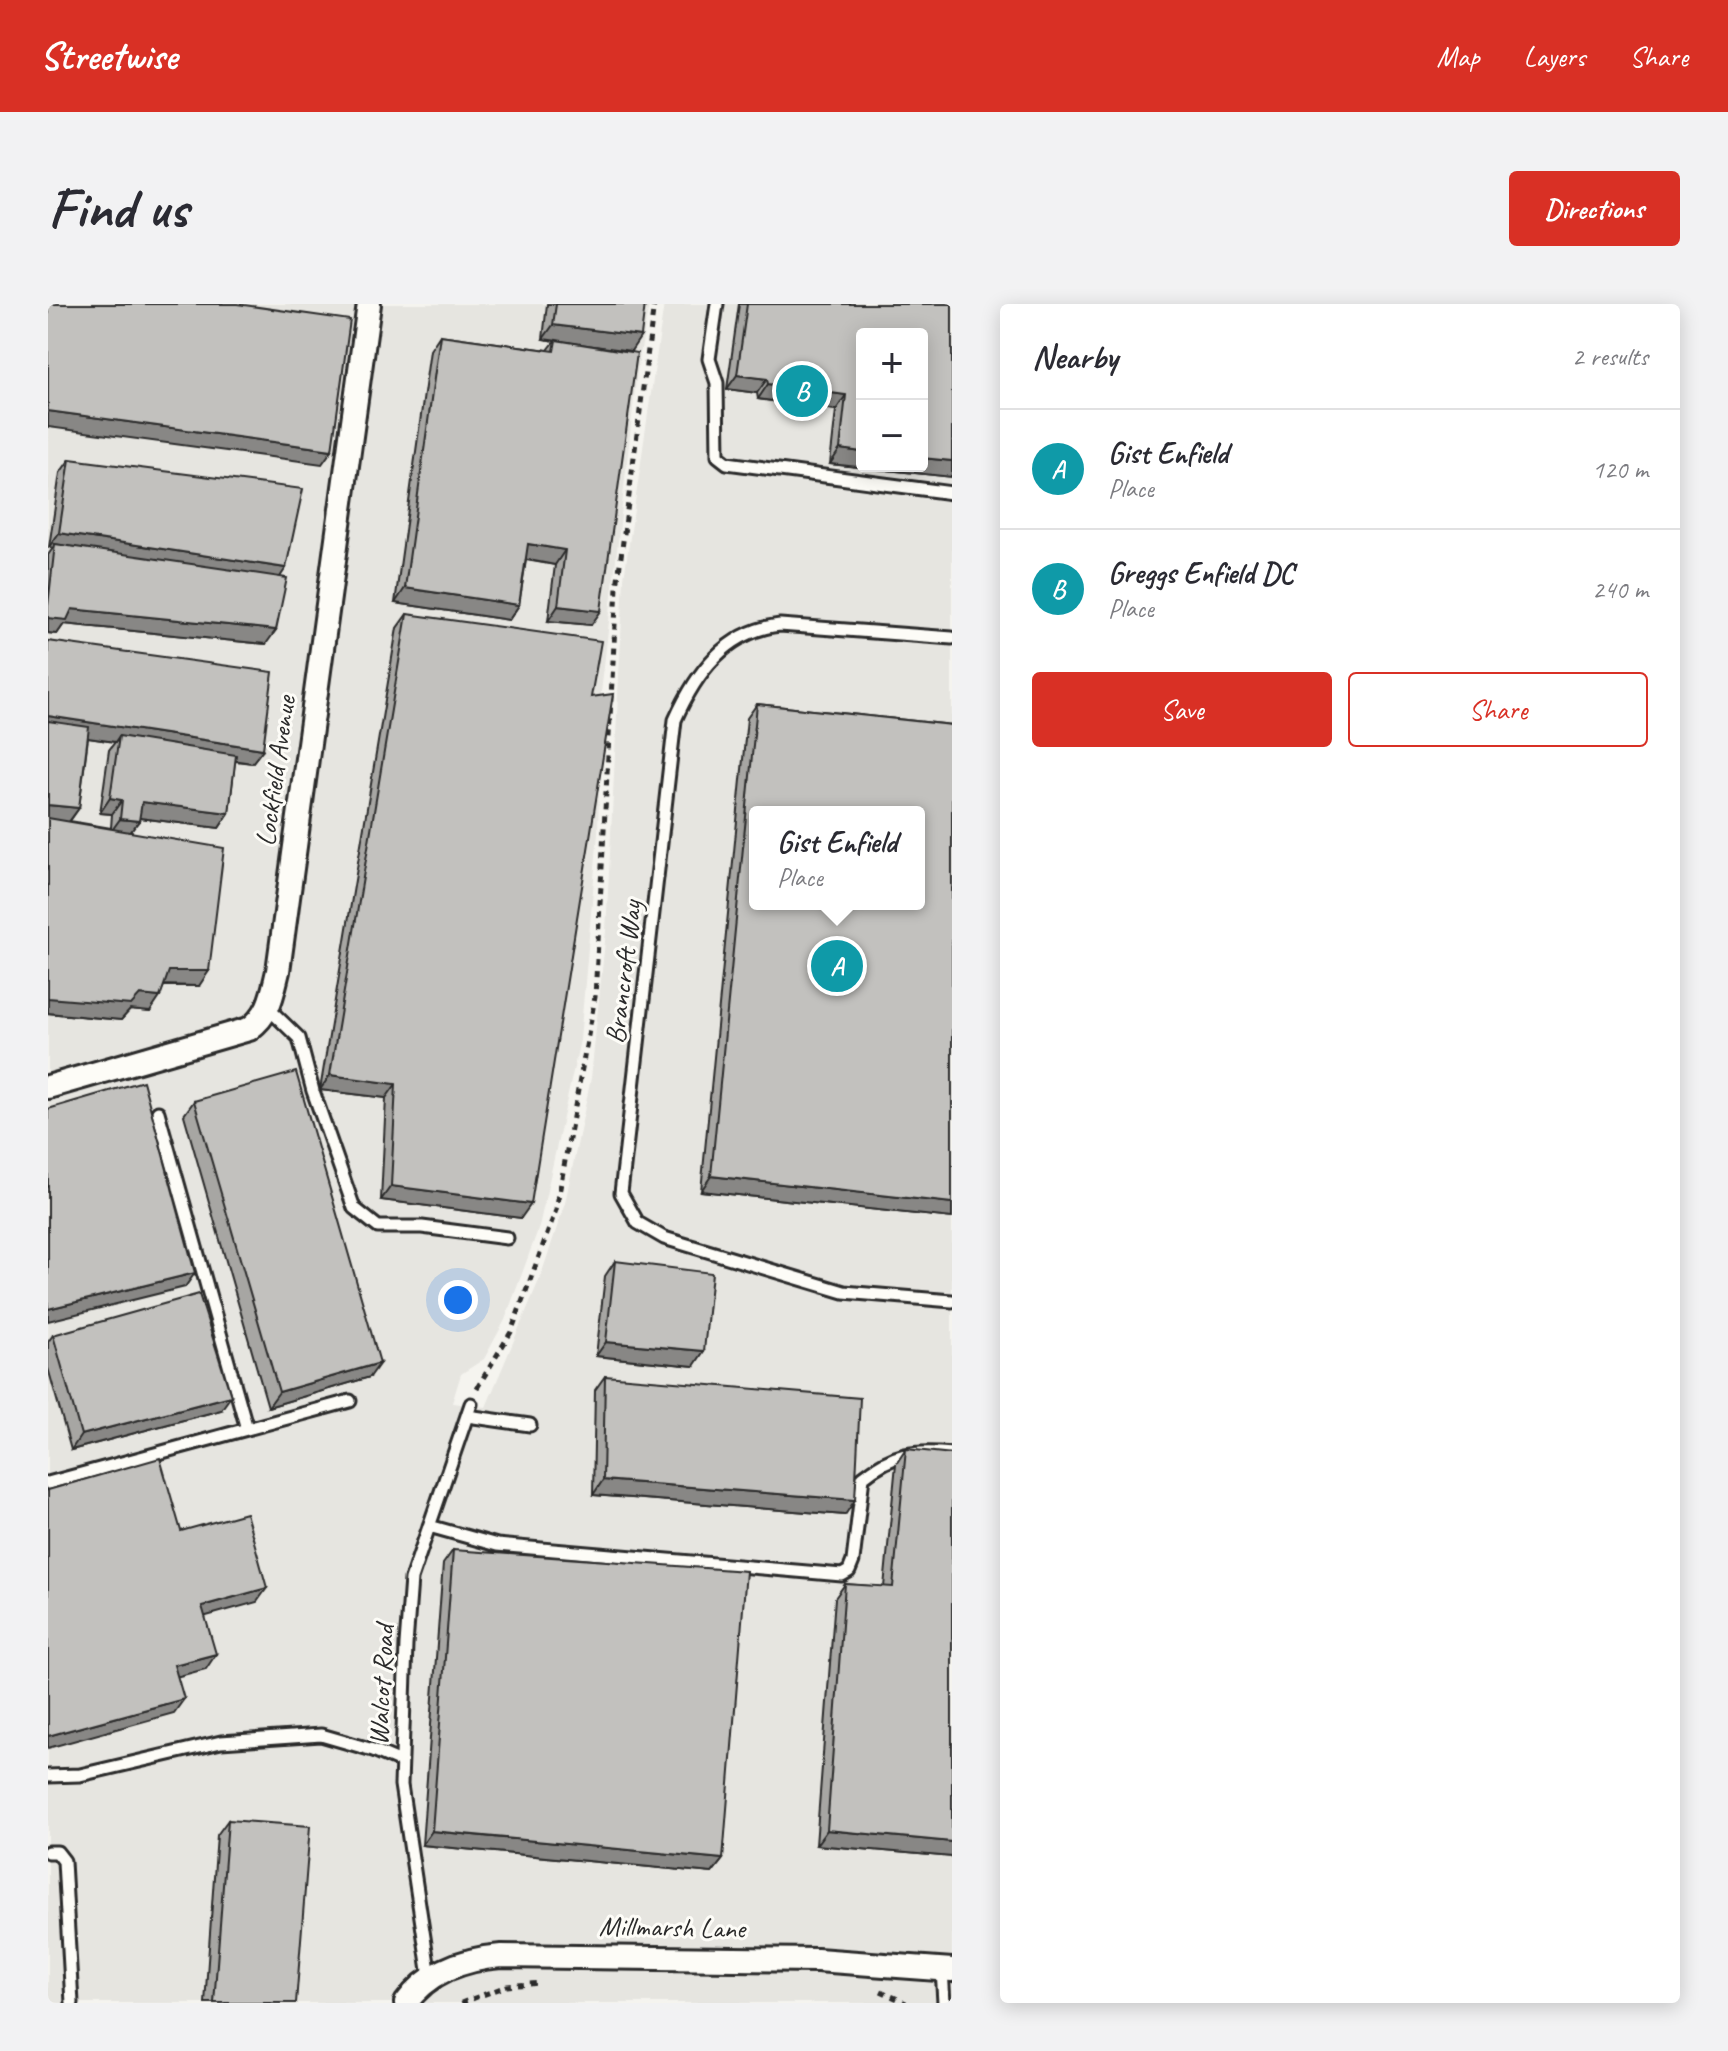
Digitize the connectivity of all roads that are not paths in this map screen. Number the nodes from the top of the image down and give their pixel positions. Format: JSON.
{"nodes":[{"id":1,"x":369,"y":304,"type":"edge"},
{"id":2,"x":717,"y":304,"type":"edge"},
{"id":3,"x":952,"y":493,"type":"edge"},
{"id":4,"x":952,"y":638,"type":"edge"},
{"id":5,"x":269,"y":1009,"type":"junction"},
{"id":6,"x":48,"y":1087,"type":"edge"},
{"id":7,"x":158,"y":1112,"type":"dead end"},
{"id":8,"x":507,"y":1238,"type":"dead end"},
{"id":9,"x":952,"y":1301,"type":"edge"},
{"id":10,"x":350,"y":1401,"type":"dead end"},
{"id":11,"x":471,"y":1404,"type":"road end"},
{"id":12,"x":467,"y":1416,"type":"junction"},
{"id":13,"x":530,"y":1425,"type":"dead end"},
{"id":14,"x":247,"y":1429,"type":"junction"},
{"id":15,"x":952,"y":1454,"type":"edge"},
{"id":16,"x":48,"y":1483,"type":"edge"},
{"id":17,"x":429,"y":1526,"type":"junction"},
{"id":18,"x":401,"y":1762,"type":"junction"},
{"id":19,"x":48,"y":1776,"type":"edge"},
{"id":20,"x":48,"y":1852,"type":"edge"},
{"id":21,"x":947,"y":1969,"type":"edge"},
{"id":22,"x":430,"y":1977,"type":"junction"},
{"id":23,"x":72,"y":2003,"type":"edge"},
{"id":24,"x":406,"y":2003,"type":"edge"},
{"id":25,"x":944,"y":2003,"type":"edge"}],
"edges":[{"from":1,"to":5,"type":"street","name":"Lockfield Avenue"},
{"from":2,"to":3,"type":"lane"},
{"from":4,"to":9,"type":"lane","name":"Brancroft Way"},
{"from":5,"to":6,"type":"street"},
{"from":5,"to":8,"type":"lane"},
{"from":7,"to":14,"type":"lane"},
{"from":10,"to":14,"type":"lane"},
{"from":11,"to":12,"type":"lane","name":"Walcot Road"},
{"from":12,"to":13,"type":"lane"},
{"from":12,"to":17,"type":"lane","name":"Walcot Road"},
{"from":14,"to":16,"type":"lane"},
{"from":15,"to":17,"type":"lane"},
{"from":17,"to":18,"type":"lane","name":"Walcot Road"},
{"from":18,"to":19,"type":"lane"},
{"from":18,"to":22,"type":"lane","name":"Walcot Road"},
{"from":20,"to":23,"type":"lane"},
{"from":21,"to":22,"type":"street","name":"Millmarsh Lane"},
{"from":21,"to":25,"type":"lane"},
{"from":22,"to":24,"type":"street","name":"Millmarsh Lane"}]}
